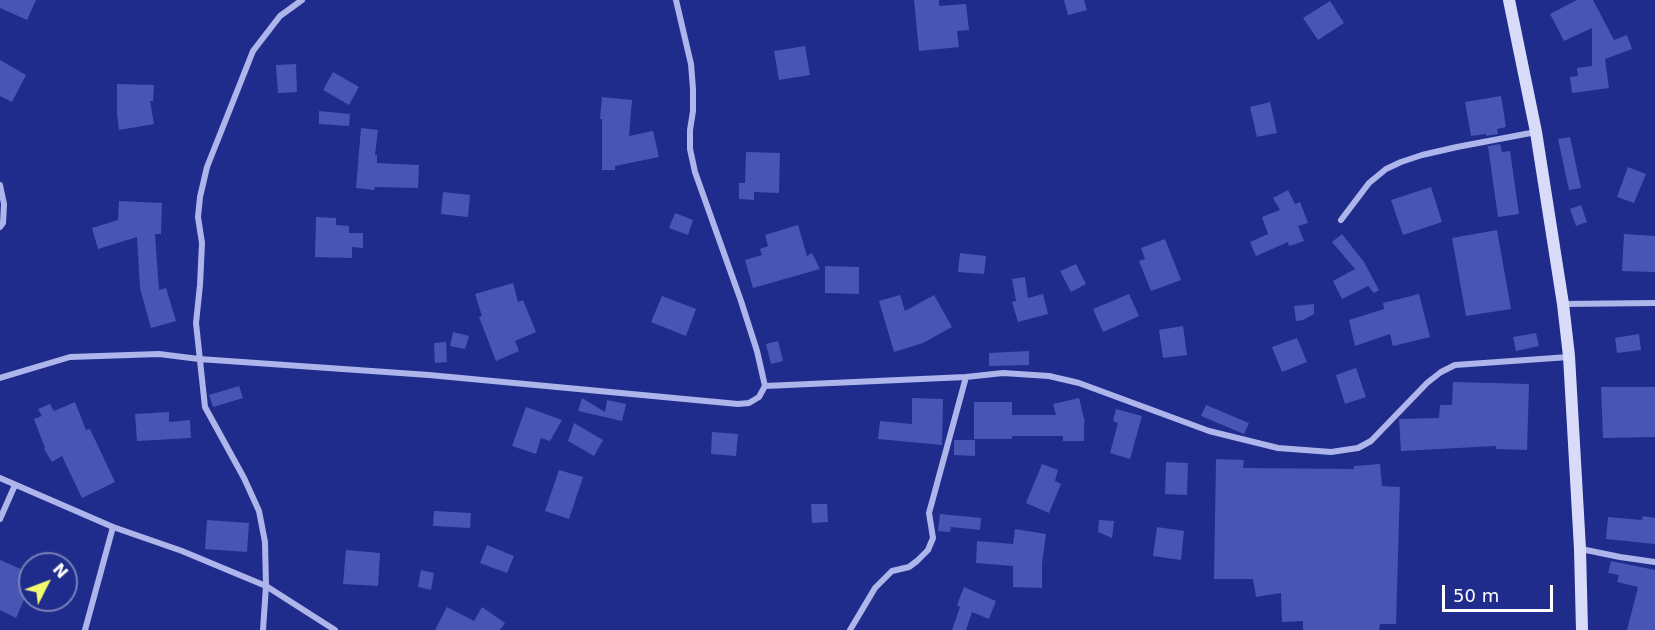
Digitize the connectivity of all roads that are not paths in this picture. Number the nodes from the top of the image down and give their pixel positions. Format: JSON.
{"nodes":[{"id":1,"x":302,"y":0,"type":"edge"},
{"id":2,"x":676,"y":0,"type":"edge"},
{"id":3,"x":1509,"y":0,"type":"edge"},
{"id":4,"x":1536,"y":132,"type":"junction"},
{"id":5,"x":0,"y":185,"type":"edge"},
{"id":6,"x":1341,"y":220,"type":"dead end"},
{"id":7,"x":0,"y":226,"type":"edge"},
{"id":8,"x":1655,"y":303,"type":"edge"},
{"id":9,"x":1563,"y":304,"type":"junction"},
{"id":10,"x":1569,"y":357,"type":"junction"},
{"id":11,"x":199,"y":359,"type":"junction"},
{"id":12,"x":966,"y":377,"type":"junction"},
{"id":13,"x":0,"y":378,"type":"edge"},
{"id":14,"x":765,"y":386,"type":"junction"},
{"id":15,"x":0,"y":478,"type":"edge"},
{"id":16,"x":15,"y":484,"type":"junction"},
{"id":17,"x":0,"y":519,"type":"edge"},
{"id":18,"x":113,"y":527,"type":"junction"},
{"id":19,"x":1580,"y":549,"type":"junction"},
{"id":20,"x":1655,"y":562,"type":"edge"},
{"id":21,"x":266,"y":585,"type":"junction"},
{"id":22,"x":85,"y":630,"type":"edge"},
{"id":23,"x":263,"y":630,"type":"edge"},
{"id":24,"x":335,"y":630,"type":"edge"},
{"id":25,"x":850,"y":630,"type":"edge"},
{"id":26,"x":1582,"y":630,"type":"edge"}],
"edges":[{"from":1,"to":11,"type":"street"},
{"from":2,"to":14,"type":"street"},
{"from":3,"to":4,"type":"main road"},
{"from":4,"to":6,"type":"street"},
{"from":4,"to":9,"type":"main road"},
{"from":5,"to":7,"type":"street"},
{"from":8,"to":9,"type":"street"},
{"from":9,"to":10,"type":"main road"},
{"from":10,"to":12,"type":"street"},
{"from":10,"to":19,"type":"main road"},
{"from":11,"to":13,"type":"street"},
{"from":11,"to":14,"type":"street"},
{"from":11,"to":21,"type":"street"},
{"from":12,"to":14,"type":"street"},
{"from":12,"to":25,"type":"street"},
{"from":15,"to":16,"type":"street"},
{"from":16,"to":17,"type":"street"},
{"from":16,"to":18,"type":"street"},
{"from":18,"to":21,"type":"street"},
{"from":18,"to":22,"type":"street"},
{"from":19,"to":20,"type":"street"},
{"from":19,"to":26,"type":"main road"},
{"from":21,"to":23,"type":"street"},
{"from":21,"to":24,"type":"street"}]}
